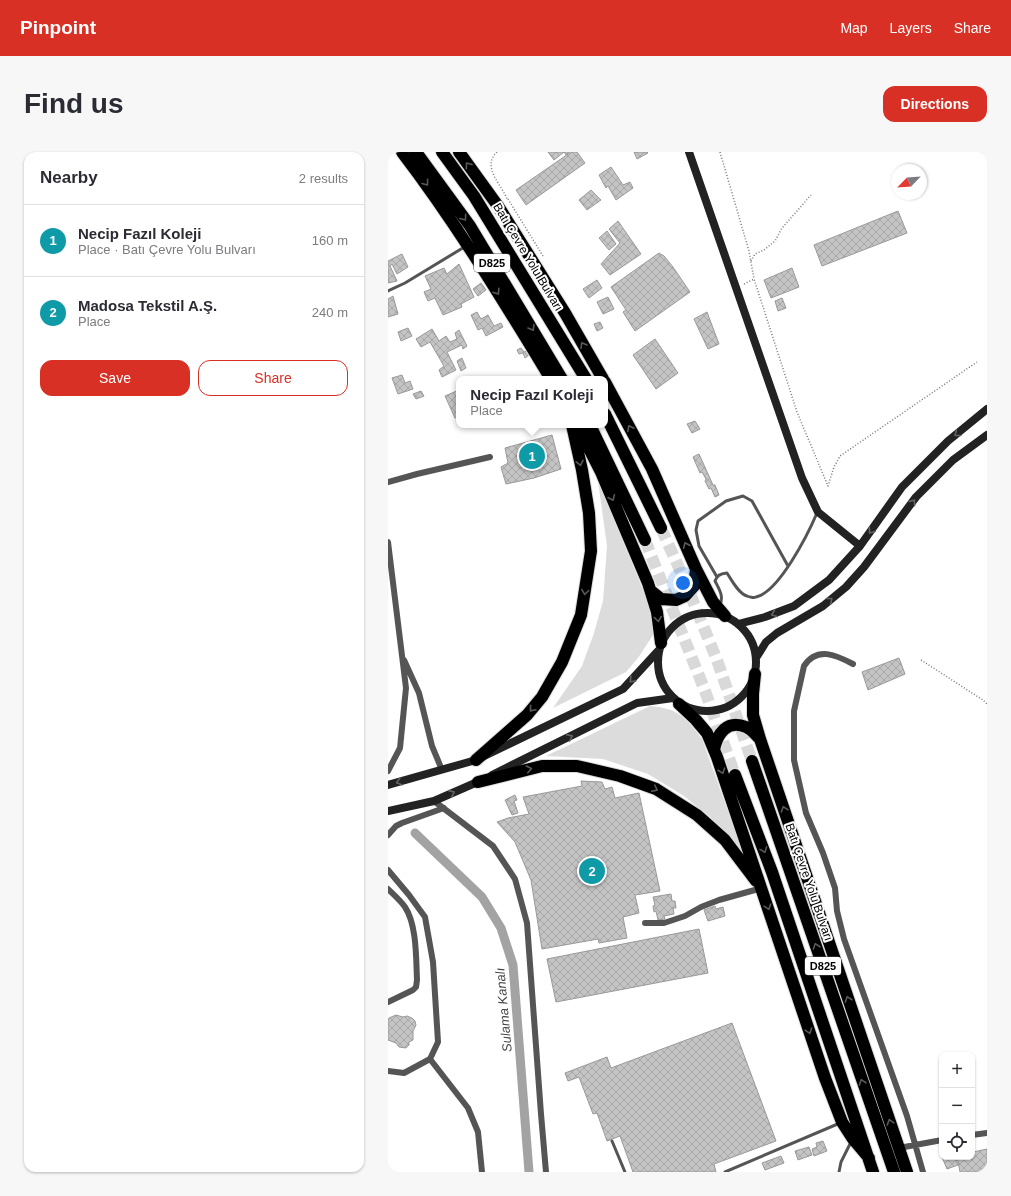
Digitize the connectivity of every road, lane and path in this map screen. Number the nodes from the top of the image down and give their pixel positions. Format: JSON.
{"nodes":[{"id":1,"x":402,"y":152,"type":"edge"},
{"id":2,"x":416,"y":152,"type":"edge"},
{"id":3,"x":442,"y":152,"type":"edge"},
{"id":4,"x":459,"y":152,"type":"edge"},
{"id":5,"x":497,"y":152,"type":"edge"},
{"id":6,"x":690,"y":152,"type":"edge"},
{"id":7,"x":720,"y":152,"type":"edge"},
{"id":8,"x":811,"y":195,"type":"dead end"},
{"id":9,"x":503,"y":202,"type":"junction"},
{"id":10,"x":467,"y":246,"type":"junction"},
{"id":11,"x":543,"y":256,"type":"dead end"},
{"id":12,"x":750,"y":261,"type":"junction"},
{"id":13,"x":754,"y":279,"type":"junction"},
{"id":14,"x":737,"y":288,"type":"junction"},
{"id":15,"x":388,"y":291,"type":"edge"},
{"id":16,"x":977,"y":362,"type":"dead end"},
{"id":17,"x":549,"y":376,"type":"edge"},
{"id":18,"x":560,"y":376,"type":"edge"},
{"id":19,"x":584,"y":376,"type":"edge"},
{"id":20,"x":601,"y":376,"type":"edge"},
{"id":21,"x":608,"y":388,"type":"edge"},
{"id":22,"x":987,"y":409,"type":"edge"},
{"id":23,"x":608,"y":420,"type":"edge"},
{"id":24,"x":573,"y":428,"type":"edge"},
{"id":25,"x":579,"y":428,"type":"edge"},
{"id":26,"x":591,"y":428,"type":"edge"},
{"id":27,"x":987,"y":435,"type":"edge"},
{"id":28,"x":490,"y":457,"type":"dead end"},
{"id":29,"x":388,"y":482,"type":"edge"},
{"id":30,"x":818,"y":512,"type":"junction"},
{"id":31,"x":661,"y":528,"type":"tunnel mouth"},
{"id":32,"x":645,"y":540,"type":"tunnel mouth"},
{"id":33,"x":388,"y":542,"type":"edge"},
{"id":34,"x":860,"y":546,"type":"junction"},
{"id":35,"x":788,"y":566,"type":"junction"},
{"id":36,"x":696,"y":569,"type":"junction"},
{"id":37,"x":716,"y":577,"type":"junction"},
{"id":38,"x":650,"y":591,"type":"junction"},
{"id":39,"x":722,"y":612,"type":"junction"},
{"id":40,"x":738,"y":624,"type":"junction"},
{"id":41,"x":659,"y":647,"type":"junction"},
{"id":42,"x":402,"y":654,"type":"junction"},
{"id":43,"x":756,"y":658,"type":"junction"},
{"id":44,"x":921,"y":660,"type":"dead end"},
{"id":45,"x":853,"y":664,"type":"dead end"},
{"id":46,"x":755,"y":674,"type":"junction"},
{"id":47,"x":676,"y":701,"type":"junction"},
{"id":48,"x":987,"y":704,"type":"edge"},
{"id":49,"x":760,"y":739,"type":"junction"},
{"id":50,"x":714,"y":750,"type":"junction"},
{"id":51,"x":476,"y":760,"type":"junction"},
{"id":52,"x":752,"y":761,"type":"tunnel mouth"},
{"id":53,"x":442,"y":770,"type":"junction"},
{"id":54,"x":388,"y":771,"type":"edge"},
{"id":55,"x":735,"y":775,"type":"tunnel mouth"},
{"id":56,"x":478,"y":782,"type":"junction"},
{"id":57,"x":388,"y":785,"type":"edge"},
{"id":58,"x":434,"y":801,"type":"junction"},
{"id":59,"x":444,"y":808,"type":"junction"},
{"id":60,"x":388,"y":811,"type":"edge"},
{"id":61,"x":388,"y":835,"type":"edge"},
{"id":62,"x":388,"y":870,"type":"edge"},
{"id":63,"x":762,"y":888,"type":"junction"},
{"id":64,"x":388,"y":889,"type":"edge"},
{"id":65,"x":645,"y":922,"type":"dead end"},
{"id":66,"x":388,"y":1002,"type":"edge"},
{"id":67,"x":430,"y":1060,"type":"junction"},
{"id":68,"x":388,"y":1071,"type":"edge"},
{"id":69,"x":842,"y":1122,"type":"junction"},
{"id":70,"x":987,"y":1133,"type":"edge"},
{"id":71,"x":975,"y":1135,"type":"edge"},
{"id":72,"x":853,"y":1139,"type":"junction"},
{"id":73,"x":612,"y":1141,"type":"dead end"},
{"id":74,"x":939,"y":1141,"type":"edge"},
{"id":75,"x":915,"y":1145,"type":"junction"},
{"id":76,"x":899,"y":1148,"type":"junction"},
{"id":77,"x":869,"y":1158,"type":"junction"},
{"id":78,"x":482,"y":1172,"type":"edge"},
{"id":79,"x":546,"y":1172,"type":"edge"},
{"id":80,"x":625,"y":1172,"type":"edge"},
{"id":81,"x":725,"y":1172,"type":"edge"},
{"id":82,"x":839,"y":1172,"type":"edge"},
{"id":83,"x":873,"y":1172,"type":"edge"},
{"id":84,"x":894,"y":1172,"type":"edge"},
{"id":85,"x":907,"y":1172,"type":"edge"},
{"id":86,"x":923,"y":1172,"type":"edge"}],
"edges":[{"from":1,"to":10,"type":"highway","one_way":true},
{"from":2,"to":18,"type":"highway","number":"D825","one_way":true},
{"from":3,"to":19,"type":"highway","name":"Batı Çevre Yolu Bulvarı","number":"D825"},
{"from":9,"to":4,"type":"highway","one_way":true},
{"from":5,"to":9,"type":"path"},
{"from":6,"to":14,"type":"main road"},
{"from":7,"to":12,"type":"path"},
{"from":8,"to":12,"type":"path"},
{"from":9,"to":11,"type":"path"},
{"from":20,"to":9,"type":"highway","one_way":true},
{"from":10,"to":15,"type":"lane"},
{"from":10,"to":17,"type":"highway","one_way":true},
{"from":12,"to":13,"type":"path"},
{"from":13,"to":14,"type":"path"},
{"from":13,"to":16,"type":"path"},
{"from":14,"to":30,"type":"main road"},
{"from":36,"to":21,"type":"highway","one_way":true},
{"from":22,"to":34,"type":"main road","one_way":true},
{"from":23,"to":31,"type":"highway"},
{"from":24,"to":51,"type":"highway","one_way":true},
{"from":25,"to":38,"type":"highway","one_way":true},
{"from":26,"to":32,"type":"highway"},
{"from":43,"to":27,"type":"main road","one_way":true},
{"from":28,"to":29,"type":"street"},
{"from":30,"to":34,"type":"main road"},
{"from":30,"to":35,"type":"lane"},
{"from":33,"to":42,"type":"street"},
{"from":34,"to":40,"type":"main road","one_way":true},
{"from":35,"to":37,"type":"lane"},
{"from":35,"to":37,"type":"lane"},
{"from":36,"to":38,"type":"highway"},
{"from":36,"to":39,"type":"highway"},
{"from":37,"to":39,"type":"lane"},
{"from":38,"to":41,"type":"highway","one_way":true},
{"from":39,"to":40,"type":"main road"},
{"from":39,"to":41,"type":"main road"},
{"from":40,"to":43,"type":"main road"},
{"from":41,"to":47,"type":"main road"},
{"from":41,"to":51,"type":"main road","one_way":true},
{"from":42,"to":53,"type":"street"},
{"from":42,"to":54,"type":"street"},
{"from":43,"to":46,"type":"main road"},
{"from":44,"to":48,"type":"path"},
{"from":45,"to":75,"type":"street"},
{"from":46,"to":47,"type":"main road"},
{"from":46,"to":49,"type":"highway"},
{"from":47,"to":50,"type":"highway"},
{"from":56,"to":47,"type":"main road","one_way":true},
{"from":49,"to":50,"type":"highway"},
{"from":76,"to":49,"type":"highway","one_way":true},
{"from":50,"to":63,"type":"highway","one_way":true},
{"from":51,"to":53,"type":"main road"},
{"from":84,"to":52,"type":"highway","name":"Batı Çevre Yolu Bulvarı","number":"D825","one_way":true},
{"from":53,"to":57,"type":"main road","one_way":true},
{"from":55,"to":77,"type":"highway","number":"D825","one_way":true},
{"from":58,"to":56,"type":"main road","one_way":true},
{"from":56,"to":63,"type":"highway","one_way":true},
{"from":58,"to":59,"type":"street"},
{"from":58,"to":60,"type":"main road"},
{"from":59,"to":61,"type":"street"},
{"from":59,"to":79,"type":"street"},
{"from":62,"to":67,"type":"street"},
{"from":63,"to":65,"type":"street"},
{"from":63,"to":69,"type":"highway","one_way":true},
{"from":64,"to":66,"type":"street"},
{"from":67,"to":68,"type":"street"},
{"from":67,"to":78,"type":"street"},
{"from":69,"to":72,"type":"highway"},
{"from":69,"to":81,"type":"lane"},
{"from":70,"to":71,"type":"street"},
{"from":72,"to":77,"type":"highway"},
{"from":72,"to":82,"type":"lane"},
{"from":73,"to":80,"type":"lane"},
{"from":74,"to":75,"type":"street"},
{"from":75,"to":76,"type":"street"},
{"from":75,"to":86,"type":"street"},
{"from":76,"to":85,"type":"highway"},
{"from":77,"to":83,"type":"highway","number":"D825"}]}
